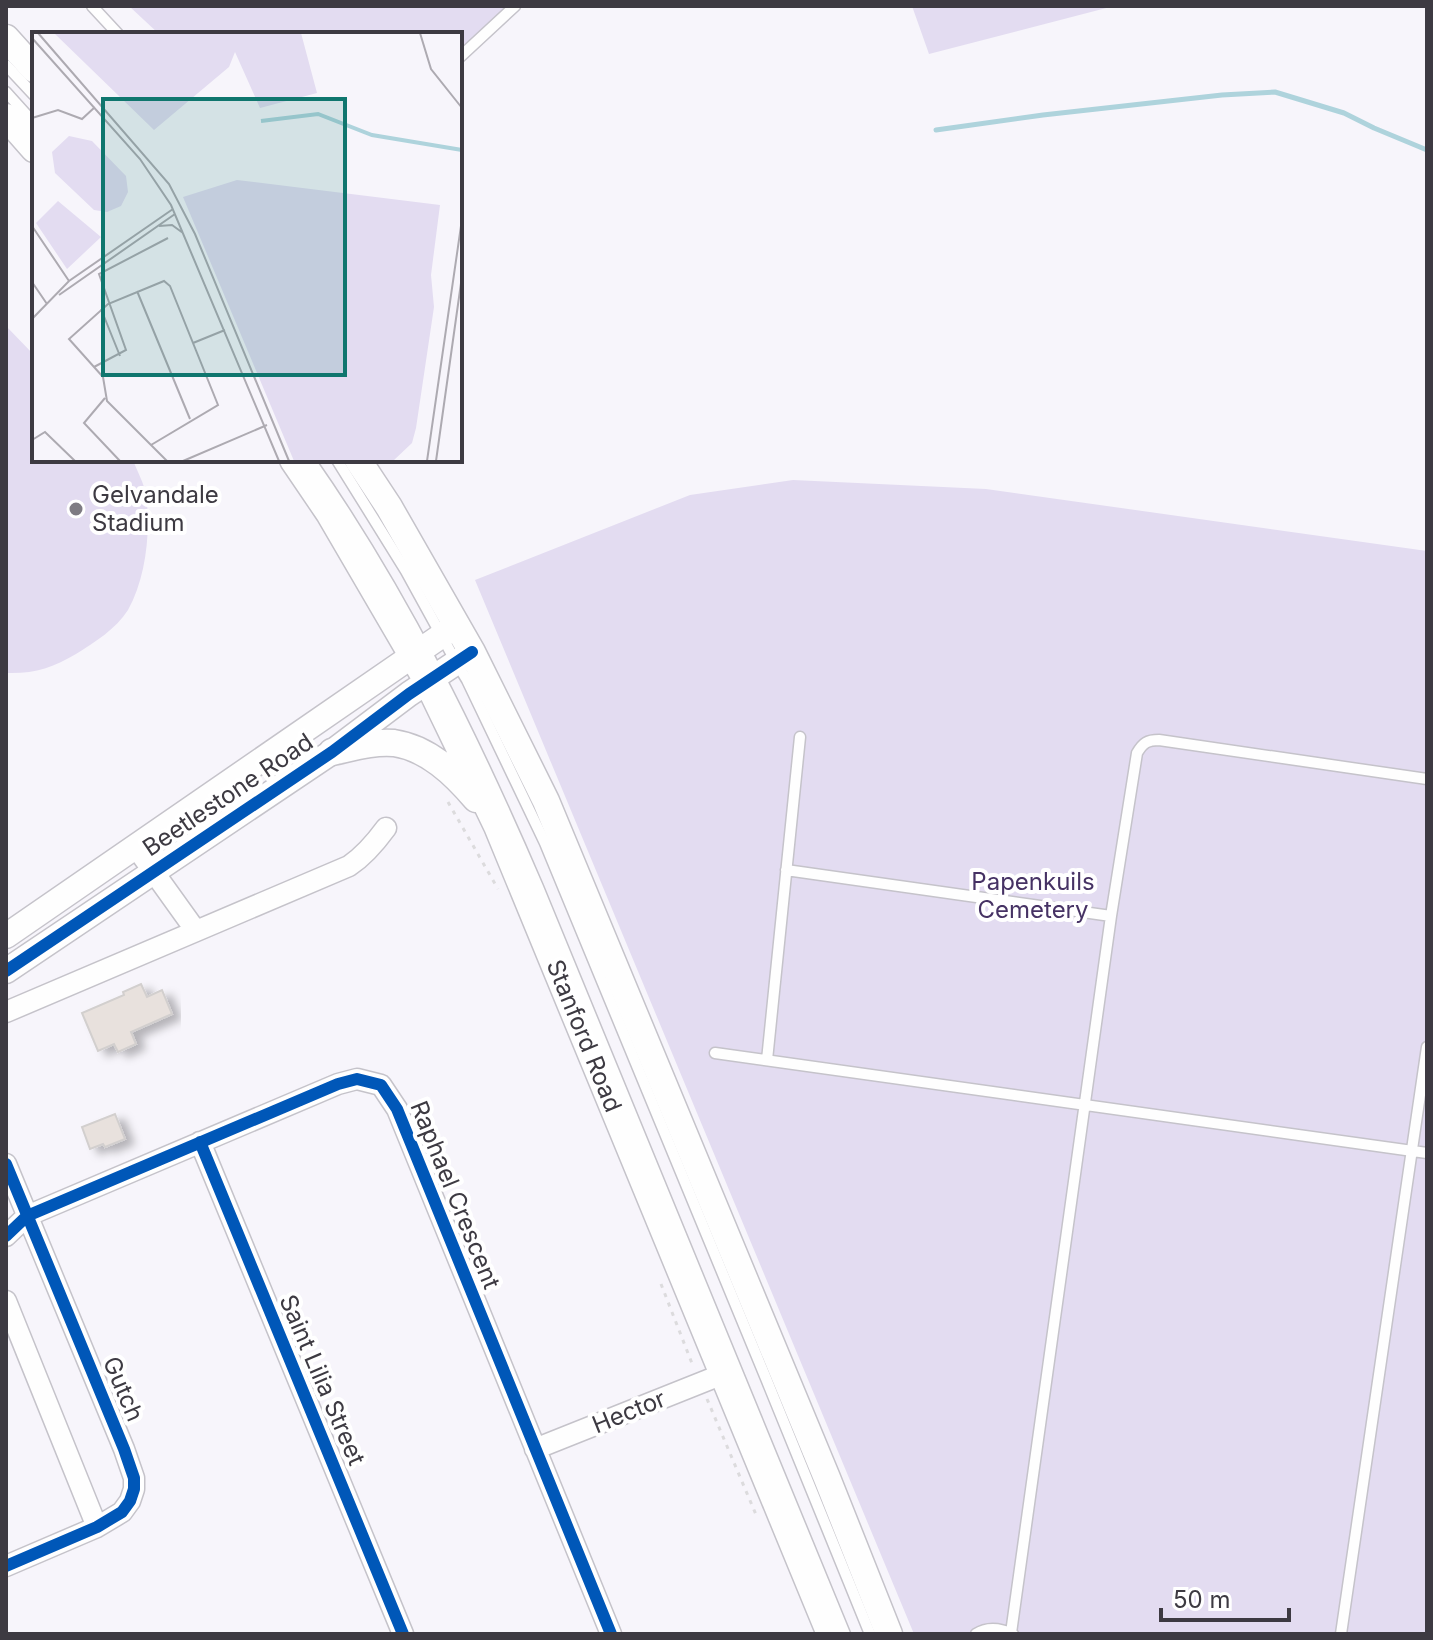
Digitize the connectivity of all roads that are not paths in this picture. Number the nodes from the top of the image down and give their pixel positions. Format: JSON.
{"nodes":[{"id":1,"x":92,"y":6,"type":"edge"},
{"id":2,"x":515,"y":6,"type":"edge"},
{"id":3,"x":116,"y":32,"type":"edge"},
{"id":4,"x":6,"y":38,"type":"edge"},
{"id":5,"x":462,"y":55,"type":"edge"},
{"id":6,"x":6,"y":65,"type":"edge"},
{"id":7,"x":32,"y":67,"type":"edge"},
{"id":8,"x":6,"y":92,"type":"edge"},
{"id":9,"x":32,"y":93,"type":"edge"},
{"id":10,"x":6,"y":117,"type":"edge"},
{"id":11,"x":32,"y":121,"type":"edge"},
{"id":12,"x":32,"y":147,"type":"edge"},
{"id":13,"x":294,"y":462,"type":"edge"},
{"id":14,"x":311,"y":462,"type":"edge"},
{"id":15,"x":338,"y":462,"type":"edge"},
{"id":16,"x":359,"y":462,"type":"edge"},
{"id":17,"x":434,"y":641,"type":"junction"},
{"id":18,"x":448,"y":667,"type":"junction"},
{"id":19,"x":800,"y":737,"type":"dead end"},
{"id":20,"x":332,"y":752,"type":"junction"},
{"id":21,"x":1427,"y":779,"type":"edge"},
{"id":22,"x":497,"y":826,"type":"junction"},
{"id":23,"x":386,"y":828,"type":"dead end"},
{"id":24,"x":135,"y":846,"type":"junction"},
{"id":25,"x":786,"y":870,"type":"junction"},
{"id":26,"x":154,"y":872,"type":"junction"},
{"id":27,"x":1111,"y":916,"type":"junction"},
{"id":28,"x":196,"y":931,"type":"junction"},
{"id":29,"x":6,"y":936,"type":"edge"},
{"id":30,"x":6,"y":971,"type":"edge"},
{"id":31,"x":6,"y":1012,"type":"edge"},
{"id":32,"x":1427,"y":1047,"type":"edge"},
{"id":33,"x":715,"y":1053,"type":"dead end"},
{"id":34,"x":767,"y":1060,"type":"junction"},
{"id":35,"x":1086,"y":1105,"type":"junction"},
{"id":36,"x":200,"y":1142,"type":"junction"},
{"id":37,"x":1412,"y":1152,"type":"junction"},
{"id":38,"x":1427,"y":1153,"type":"edge"},
{"id":39,"x":6,"y":1164,"type":"edge"},
{"id":40,"x":27,"y":1216,"type":"junction"},
{"id":41,"x":6,"y":1236,"type":"edge"},
{"id":42,"x":6,"y":1301,"type":"edge"},
{"id":43,"x":712,"y":1379,"type":"junction"},
{"id":44,"x":535,"y":1449,"type":"junction"},
{"id":45,"x":97,"y":1527,"type":"junction"},
{"id":46,"x":6,"y":1566,"type":"edge"},
{"id":47,"x":403,"y":1634,"type":"edge"},
{"id":48,"x":611,"y":1634,"type":"edge"},
{"id":49,"x":830,"y":1634,"type":"edge"},
{"id":50,"x":845,"y":1634,"type":"edge"},
{"id":51,"x":870,"y":1634,"type":"edge"},
{"id":52,"x":889,"y":1634,"type":"edge"},
{"id":53,"x":976,"y":1634,"type":"edge"},
{"id":54,"x":1012,"y":1634,"type":"edge"},
{"id":55,"x":1341,"y":1634,"type":"edge"}],
"edges":[{"from":1,"to":3,"type":"lane"},
{"from":2,"to":5,"type":"lane"},
{"from":4,"to":7,"type":"main road"},
{"from":6,"to":9,"type":"lane"},
{"from":8,"to":11,"type":"lane"},
{"from":10,"to":12,"type":"main road"},
{"from":13,"to":17,"type":"main road","name":"Stanford Road"},
{"from":14,"to":17,"type":"lane"},
{"from":15,"to":17,"type":"lane"},
{"from":16,"to":17,"type":"main road","name":"Stanford Road"},
{"from":17,"to":18,"type":"main road","name":"Stanford Road"},
{"from":17,"to":18,"type":"main road","name":"Stanford Road"},
{"from":17,"to":24,"type":"street","name":"Beetlestone Road"},
{"from":18,"to":20,"type":"street","name":"Beetlestone Road"},
{"from":18,"to":22,"type":"main road","name":"Stanford Road"},
{"from":18,"to":50,"type":"lane"},
{"from":18,"to":51,"type":"lane"},
{"from":18,"to":52,"type":"main road","name":"Stanford Road"},
{"from":19,"to":25,"type":"lane"},
{"from":20,"to":22,"type":"main road"},
{"from":20,"to":26,"type":"street","name":"Beetlestone Road"},
{"from":21,"to":27,"type":"lane"},
{"from":22,"to":43,"type":"main road","name":"Stanford Road"},
{"from":23,"to":28,"type":"street"},
{"from":24,"to":26,"type":"street"},
{"from":24,"to":29,"type":"street","name":"Beetlestone Road"},
{"from":25,"to":27,"type":"lane"},
{"from":25,"to":34,"type":"lane"},
{"from":26,"to":28,"type":"street"},
{"from":26,"to":30,"type":"street","name":"Beetlestone Road"},
{"from":27,"to":35,"type":"lane"},
{"from":28,"to":31,"type":"street"},
{"from":32,"to":37,"type":"lane"},
{"from":33,"to":34,"type":"lane"},
{"from":34,"to":35,"type":"lane"},
{"from":35,"to":37,"type":"lane"},
{"from":35,"to":54,"type":"lane"},
{"from":36,"to":40,"type":"street","name":"Raphael Crescent"},
{"from":36,"to":44,"type":"street","name":"Raphael Crescent"},
{"from":36,"to":47,"type":"street","name":"Saint Lilia Street"},
{"from":37,"to":38,"type":"lane"},
{"from":37,"to":55,"type":"lane"},
{"from":39,"to":40,"type":"street","name":"Gutch"},
{"from":40,"to":41,"type":"street"},
{"from":40,"to":45,"type":"street","name":"Gutch"},
{"from":42,"to":45,"type":"street"},
{"from":43,"to":44,"type":"street","name":"Hector"},
{"from":43,"to":49,"type":"main road","name":"Stanford Road"},
{"from":44,"to":48,"type":"street","name":"Raphael Crescent"},
{"from":45,"to":46,"type":"street","name":"Gutch"},
{"from":53,"to":54,"type":"lane"}]}
